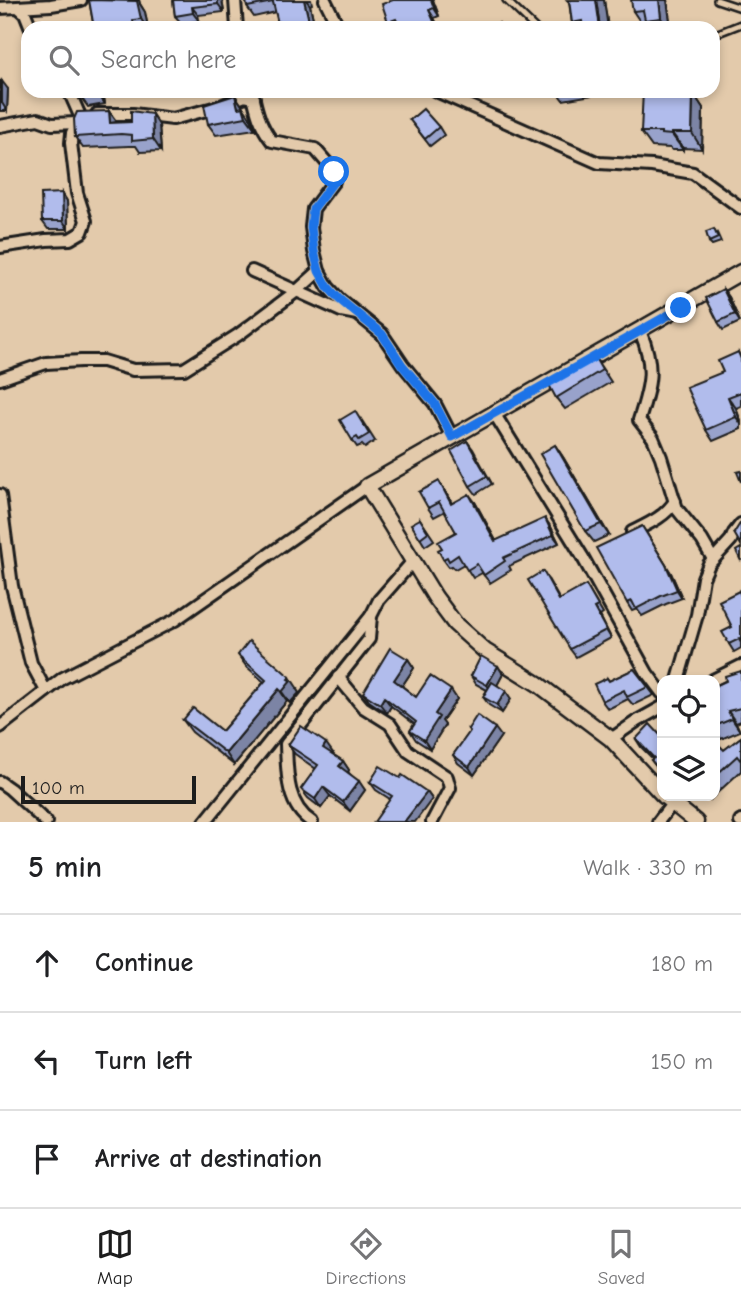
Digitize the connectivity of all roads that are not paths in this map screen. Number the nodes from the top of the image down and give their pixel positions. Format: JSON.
{"nodes":[{"id":1,"x":81,"y":0,"type":"edge"},
{"id":2,"x":235,"y":0,"type":"edge"},
{"id":3,"x":325,"y":0,"type":"edge"},
{"id":4,"x":506,"y":0,"type":"edge"},
{"id":5,"x":717,"y":0,"type":"edge"},
{"id":6,"x":18,"y":7,"type":"junction"},
{"id":7,"x":0,"y":8,"type":"edge"},
{"id":8,"x":741,"y":8,"type":"edge"},
{"id":9,"x":28,"y":21,"type":"edge"},
{"id":10,"x":236,"y":21,"type":"edge"},
{"id":11,"x":336,"y":21,"type":"edge"},
{"id":12,"x":528,"y":21,"type":"edge"},
{"id":13,"x":741,"y":24,"type":"edge"},
{"id":14,"x":720,"y":32,"type":"edge"},
{"id":15,"x":71,"y":98,"type":"edge"},
{"id":16,"x":240,"y":98,"type":"edge"},
{"id":17,"x":252,"y":98,"type":"edge"},
{"id":18,"x":452,"y":98,"type":"edge"},
{"id":19,"x":79,"y":120,"type":"junction"},
{"id":20,"x":0,"y":126,"type":"edge"},
{"id":21,"x":741,"y":208,"type":"edge"},
{"id":22,"x":0,"y":247,"type":"edge"},
{"id":23,"x":252,"y":271,"type":"dead end"},
{"id":24,"x":319,"y":271,"type":"junction"},
{"id":25,"x":741,"y":272,"type":"edge"},
{"id":26,"x":298,"y":290,"type":"junction"},
{"id":27,"x":359,"y":315,"type":"junction"},
{"id":28,"x":640,"y":331,"type":"junction"},
{"id":29,"x":0,"y":379,"type":"edge"},
{"id":30,"x":494,"y":414,"type":"junction"},
{"id":31,"x":452,"y":437,"type":"junction"},
{"id":32,"x":367,"y":486,"type":"junction"},
{"id":33,"x":0,"y":495,"type":"edge"},
{"id":34,"x":675,"y":501,"type":"junction"},
{"id":35,"x":741,"y":524,"type":"edge"},
{"id":36,"x":624,"y":537,"type":"edge"},
{"id":37,"x":713,"y":559,"type":"junction"},
{"id":38,"x":413,"y":561,"type":"junction"},
{"id":39,"x":371,"y":616,"type":"junction"},
{"id":40,"x":741,"y":666,"type":"edge"},
{"id":41,"x":679,"y":675,"type":"edge"},
{"id":42,"x":720,"y":676,"type":"edge"},
{"id":43,"x":338,"y":677,"type":"junction"},
{"id":44,"x":657,"y":686,"type":"edge"},
{"id":45,"x":46,"y":691,"type":"junction"},
{"id":46,"x":657,"y":710,"type":"edge"},
{"id":47,"x":0,"y":727,"type":"edge"},
{"id":48,"x":611,"y":739,"type":"junction"},
{"id":49,"x":0,"y":782,"type":"edge"},
{"id":50,"x":657,"y":788,"type":"edge"},
{"id":51,"x":665,"y":801,"type":"edge"},
{"id":52,"x":670,"y":801,"type":"edge"},
{"id":53,"x":46,"y":822,"type":"edge"},
{"id":54,"x":205,"y":822,"type":"edge"},
{"id":55,"x":312,"y":822,"type":"edge"},
{"id":56,"x":432,"y":822,"type":"edge"},
{"id":57,"x":658,"y":822,"type":"edge"},
{"id":58,"x":696,"y":822,"type":"edge"}],
"edges":[{"from":1,"to":6,"type":"street"},
{"from":2,"to":10,"type":"street"},
{"from":3,"to":11,"type":"street"},
{"from":4,"to":12,"type":"lane"},
{"from":5,"to":8,"type":"lane"},
{"from":6,"to":7,"type":"street"},
{"from":6,"to":9,"type":"street"},
{"from":13,"to":14,"type":"lane"},
{"from":15,"to":19,"type":"street"},
{"from":16,"to":19,"type":"street"},
{"from":17,"to":24,"type":"street"},
{"from":18,"to":21,"type":"street"},
{"from":19,"to":20,"type":"street"},
{"from":19,"to":22,"type":"street"},
{"from":23,"to":26,"type":"street"},
{"from":24,"to":26,"type":"street"},
{"from":24,"to":27,"type":"street"},
{"from":25,"to":28,"type":"street"},
{"from":26,"to":27,"type":"street"},
{"from":26,"to":29,"type":"street"},
{"from":27,"to":31,"type":"street"},
{"from":28,"to":30,"type":"street"},
{"from":28,"to":34,"type":"street"},
{"from":30,"to":31,"type":"street"},
{"from":30,"to":44,"type":"street"},
{"from":31,"to":32,"type":"street"},
{"from":32,"to":38,"type":"street"},
{"from":32,"to":45,"type":"street"},
{"from":33,"to":45,"type":"street"},
{"from":34,"to":36,"type":"street"},
{"from":34,"to":37,"type":"street"},
{"from":35,"to":37,"type":"street"},
{"from":37,"to":41,"type":"street"},
{"from":38,"to":39,"type":"street"},
{"from":38,"to":48,"type":"street"},
{"from":39,"to":43,"type":"street"},
{"from":39,"to":54,"type":"street"},
{"from":40,"to":42,"type":"street"},
{"from":43,"to":55,"type":"street"},
{"from":43,"to":56,"type":"street"},
{"from":45,"to":47,"type":"street"},
{"from":46,"to":48,"type":"street"},
{"from":48,"to":50,"type":"street"},
{"from":49,"to":53,"type":"street"},
{"from":51,"to":57,"type":"street"},
{"from":52,"to":58,"type":"street"}]}
